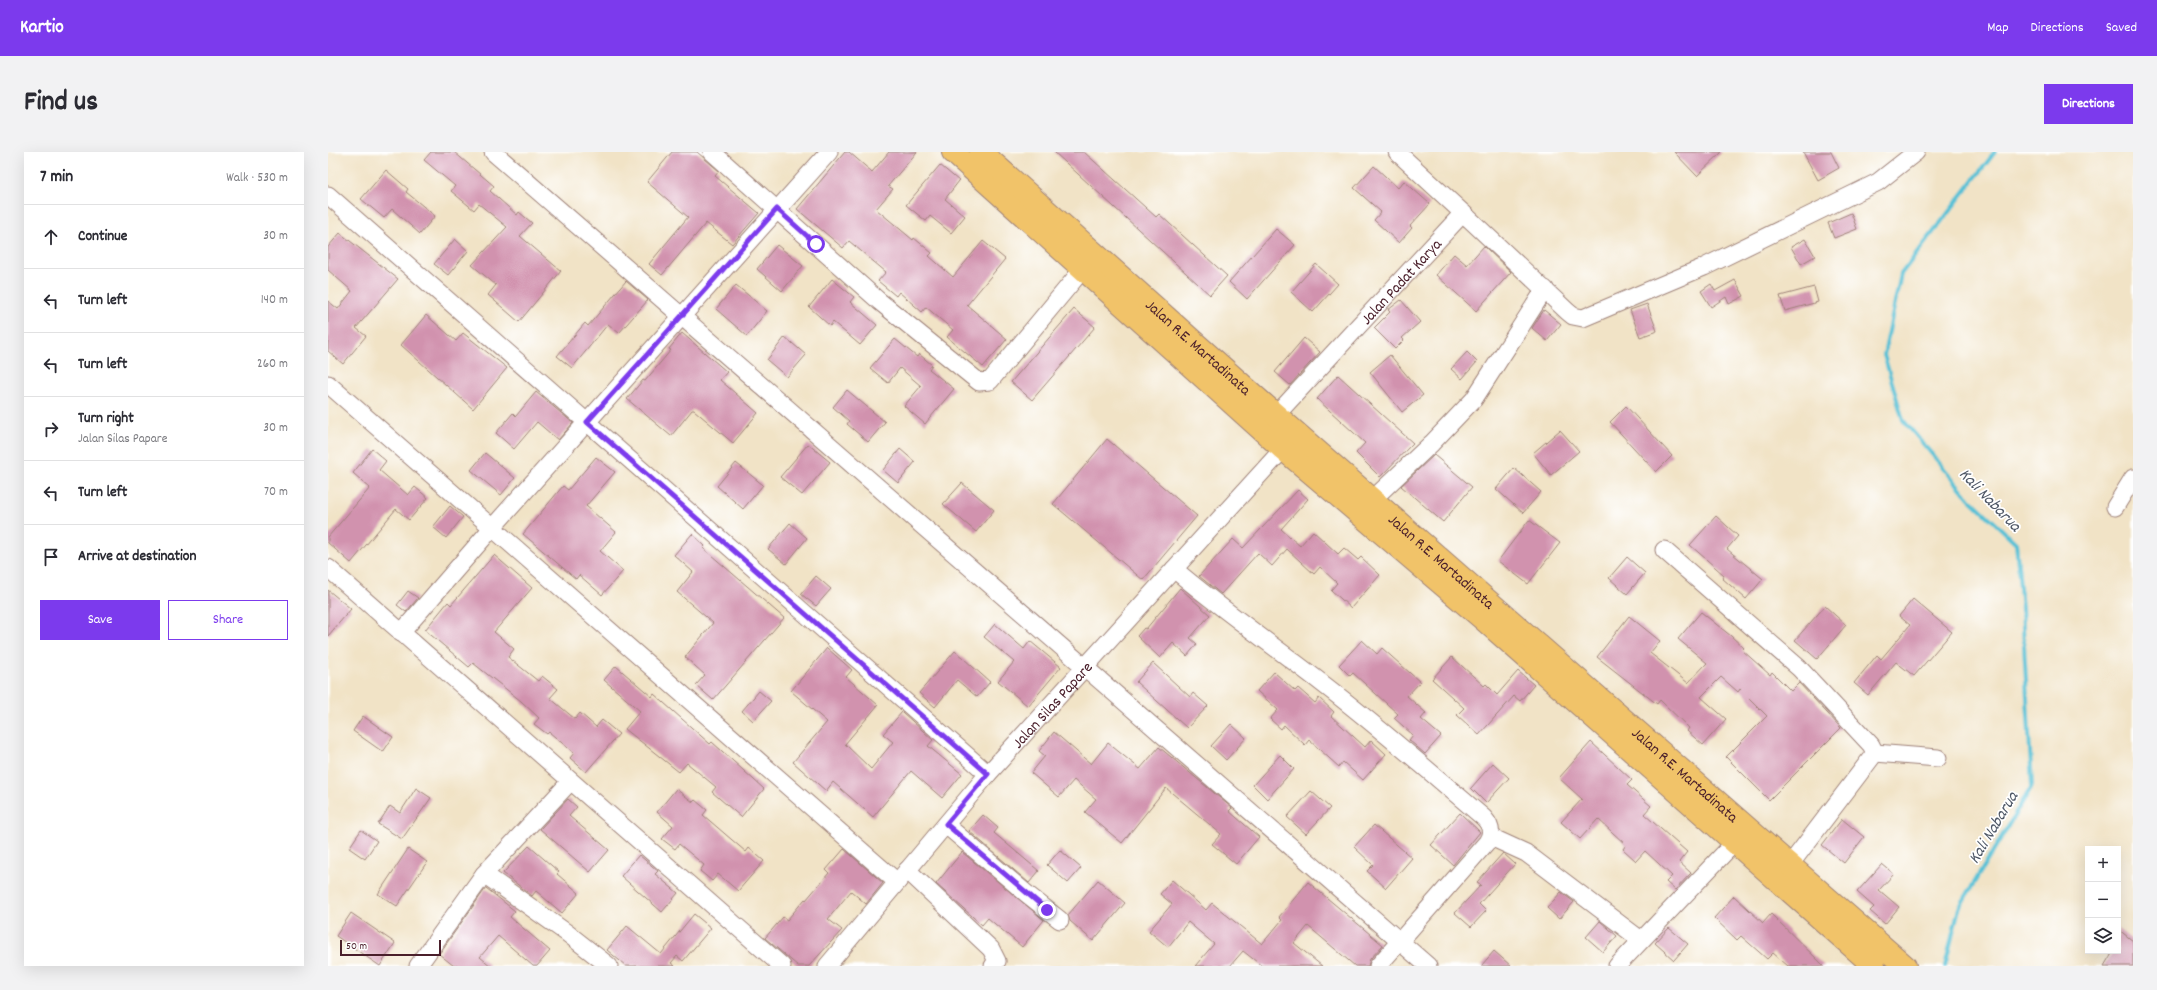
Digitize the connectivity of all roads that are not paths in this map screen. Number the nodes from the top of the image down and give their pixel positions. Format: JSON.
{"nodes":[{"id":1,"x":493,"y":152,"type":"edge"},
{"id":2,"x":712,"y":152,"type":"edge"},
{"id":3,"x":829,"y":152,"type":"edge"},
{"id":4,"x":953,"y":152,"type":"edge"},
{"id":5,"x":981,"y":152,"type":"edge"},
{"id":6,"x":1397,"y":152,"type":"edge"},
{"id":7,"x":1916,"y":152,"type":"edge"},
{"id":8,"x":328,"y":195,"type":"edge"},
{"id":9,"x":777,"y":209,"type":"junction"},
{"id":10,"x":1463,"y":213,"type":"junction"},
{"id":11,"x":1082,"y":270,"type":"junction"},
{"id":12,"x":1545,"y":289,"type":"junction"},
{"id":13,"x":682,"y":316,"type":"junction"},
{"id":14,"x":328,"y":384,"type":"edge"},
{"id":15,"x":1276,"y":415,"type":"junction"},
{"id":16,"x":587,"y":422,"type":"junction"},
{"id":17,"x":1283,"y":449,"type":"junction"},
{"id":18,"x":2133,"y":478,"type":"edge"},
{"id":19,"x":1372,"y":500,"type":"junction"},
{"id":20,"x":2115,"y":507,"type":"dead end"},
{"id":21,"x":492,"y":528,"type":"junction"},
{"id":22,"x":1664,"y":550,"type":"dead end"},
{"id":23,"x":328,"y":568,"type":"edge"},
{"id":24,"x":1174,"y":569,"type":"junction"},
{"id":25,"x":401,"y":633,"type":"junction"},
{"id":26,"x":1085,"y":666,"type":"junction"},
{"id":27,"x":1625,"y":734,"type":"junction"},
{"id":28,"x":1875,"y":753,"type":"junction"},
{"id":29,"x":1938,"y":758,"type":"dead end"},
{"id":30,"x":988,"y":774,"type":"junction"},
{"id":31,"x":570,"y":782,"type":"junction"},
{"id":32,"x":946,"y":824,"type":"junction"},
{"id":33,"x":1491,"y":837,"type":"junction"},
{"id":34,"x":1734,"y":843,"type":"junction"},
{"id":35,"x":1789,"y":866,"type":"junction"},
{"id":36,"x":484,"y":874,"type":"junction"},
{"id":37,"x":902,"y":876,"type":"junction"},
{"id":38,"x":1060,"y":920,"type":"dead end"},
{"id":39,"x":1641,"y":940,"type":"junction"},
{"id":40,"x":1401,"y":941,"type":"junction"},
{"id":41,"x":418,"y":966,"type":"edge"},
{"id":42,"x":609,"y":966,"type":"edge"},
{"id":43,"x":782,"y":966,"type":"edge"},
{"id":44,"x":827,"y":966,"type":"edge"},
{"id":45,"x":993,"y":966,"type":"edge"},
{"id":46,"x":1378,"y":966,"type":"edge"},
{"id":47,"x":1428,"y":966,"type":"edge"},
{"id":48,"x":1617,"y":966,"type":"edge"},
{"id":49,"x":1874,"y":966,"type":"edge"},
{"id":50,"x":1905,"y":966,"type":"edge"}],
"edges":[{"from":1,"to":13,"type":"street"},
{"from":2,"to":9,"type":"street"},
{"from":3,"to":9,"type":"street"},
{"from":4,"to":11,"type":"highway","name":"Jalan R.E. Martadinata"},
{"from":5,"to":15,"type":"highway","name":"Jalan R.E. Martadinata"},
{"from":6,"to":10,"type":"street"},
{"from":7,"to":12,"type":"street"},
{"from":8,"to":16,"type":"street"},
{"from":9,"to":11,"type":"street"},
{"from":9,"to":13,"type":"street"},
{"from":10,"to":12,"type":"street"},
{"from":10,"to":15,"type":"street","name":"Jalan Padat Karya"},
{"from":11,"to":17,"type":"highway","name":"Jalan R.E. Martadinata"},
{"from":12,"to":19,"type":"street"},
{"from":13,"to":16,"type":"street"},
{"from":13,"to":26,"type":"street"},
{"from":14,"to":21,"type":"street"},
{"from":15,"to":19,"type":"highway","name":"Jalan R.E. Martadinata"},
{"from":16,"to":21,"type":"street"},
{"from":16,"to":30,"type":"street"},
{"from":17,"to":24,"type":"street","name":"Jalan Silas Papare"},
{"from":17,"to":27,"type":"highway","name":"Jalan R.E. Martadinata"},
{"from":18,"to":20,"type":"street"},
{"from":19,"to":27,"type":"highway","name":"Jalan R.E. Martadinata"},
{"from":21,"to":25,"type":"street"},
{"from":21,"to":37,"type":"street"},
{"from":22,"to":28,"type":"street"},
{"from":23,"to":25,"type":"street"},
{"from":24,"to":26,"type":"street","name":"Jalan Silas Papare"},
{"from":24,"to":33,"type":"street"},
{"from":25,"to":31,"type":"street"},
{"from":26,"to":30,"type":"street","name":"Jalan Silas Papare"},
{"from":26,"to":40,"type":"street"},
{"from":27,"to":34,"type":"highway","name":"Jalan R.E. Martadinata"},
{"from":27,"to":35,"type":"highway","name":"Jalan R.E. Martadinata"},
{"from":28,"to":29,"type":"street"},
{"from":28,"to":35,"type":"street"},
{"from":30,"to":32,"type":"street","name":"Jalan Silas Papare"},
{"from":31,"to":36,"type":"street"},
{"from":31,"to":43,"type":"street"},
{"from":32,"to":37,"type":"street","name":"Jalan Silas Papare"},
{"from":32,"to":38,"type":"street"},
{"from":33,"to":39,"type":"street"},
{"from":33,"to":40,"type":"street"},
{"from":34,"to":39,"type":"street"},
{"from":34,"to":49,"type":"highway","name":"Jalan R.E. Martadinata"},
{"from":35,"to":50,"type":"highway","name":"Jalan R.E. Martadinata"},
{"from":36,"to":41,"type":"street"},
{"from":36,"to":42,"type":"street"},
{"from":37,"to":44,"type":"street","name":"Jalan Silas Papare"},
{"from":37,"to":45,"type":"street"},
{"from":39,"to":48,"type":"street"},
{"from":40,"to":46,"type":"street"},
{"from":40,"to":47,"type":"street"}]}
